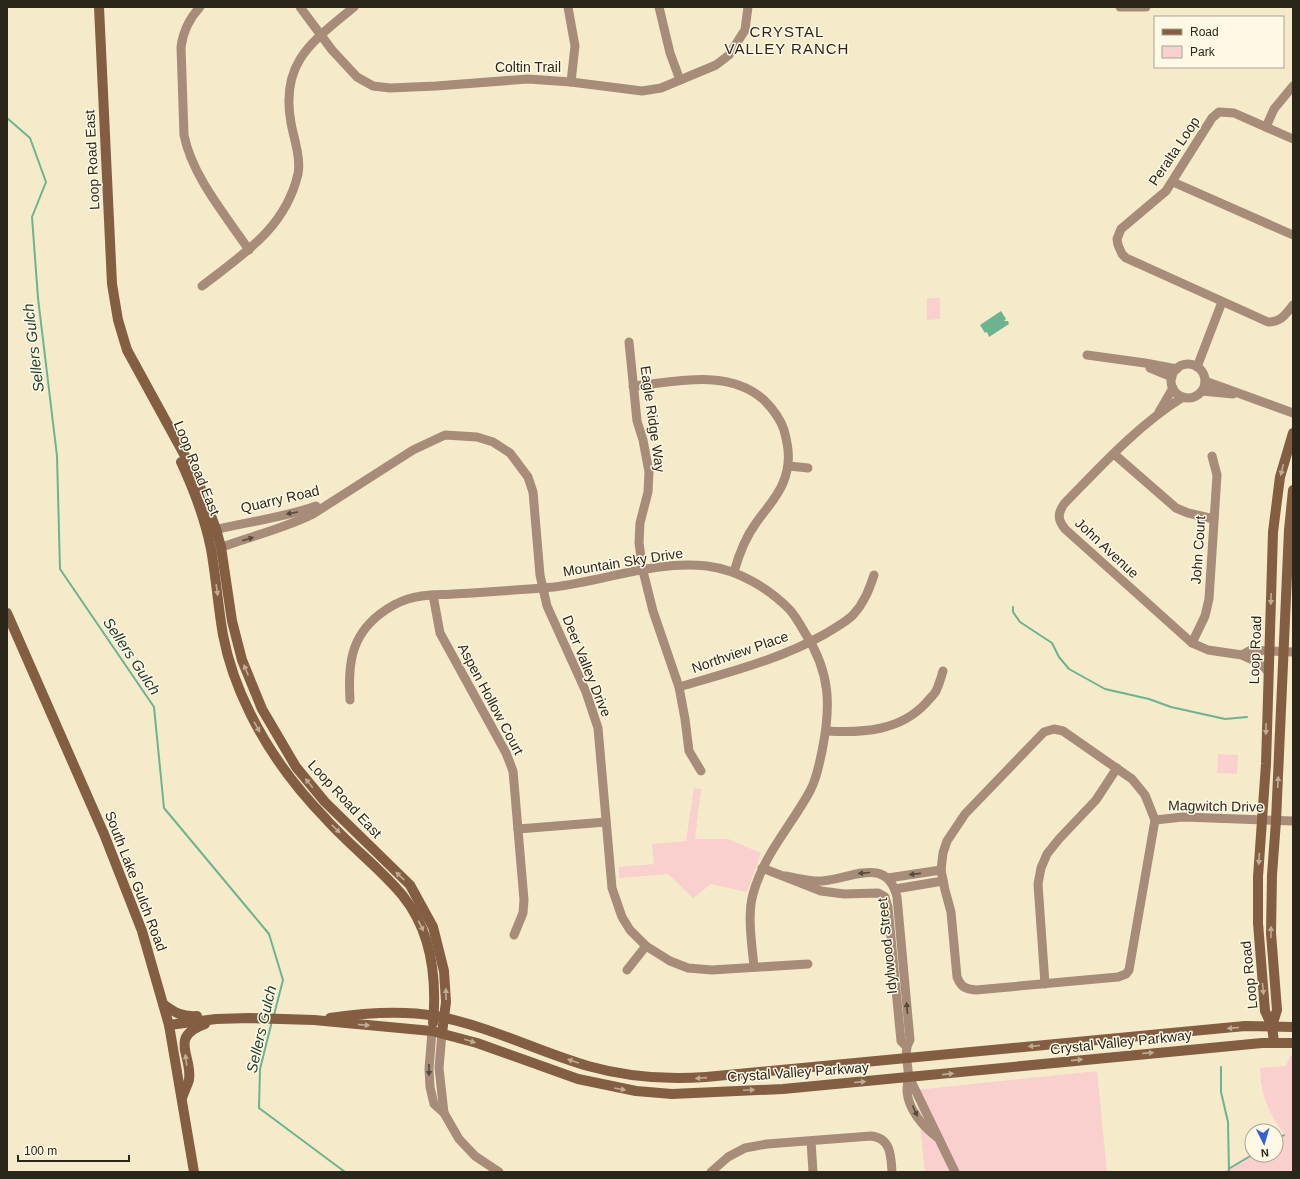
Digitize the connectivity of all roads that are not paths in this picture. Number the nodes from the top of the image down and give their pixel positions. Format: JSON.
{"nodes":[{"id":1,"x":99,"y":7,"type":"edge"},
{"id":2,"x":200,"y":7,"type":"edge"},
{"id":3,"x":300,"y":7,"type":"edge"},
{"id":4,"x":354,"y":7,"type":"edge"},
{"id":5,"x":568,"y":7,"type":"edge"},
{"id":6,"x":659,"y":7,"type":"edge"},
{"id":7,"x":748,"y":7,"type":"edge"},
{"id":8,"x":1120,"y":7,"type":"edge"},
{"id":9,"x":1146,"y":7,"type":"edge"},
{"id":10,"x":320,"y":35,"type":"junction"},
{"id":11,"x":680,"y":80,"type":"junction"},
{"id":12,"x":571,"y":82,"type":"junction"},
{"id":13,"x":1293,"y":86,"type":"edge"},
{"id":14,"x":1266,"y":127,"type":"junction"},
{"id":15,"x":1293,"y":139,"type":"edge"},
{"id":16,"x":1173,"y":182,"type":"junction"},
{"id":17,"x":1293,"y":235,"type":"edge"},
{"id":18,"x":249,"y":250,"type":"junction"},
{"id":19,"x":202,"y":286,"type":"dead end"},
{"id":20,"x":1222,"y":302,"type":"junction"},
{"id":21,"x":1293,"y":305,"type":"edge"},
{"id":22,"x":629,"y":342,"type":"dead end"},
{"id":23,"x":1087,"y":355,"type":"dead end"},
{"id":24,"x":1197,"y":367,"type":"junction"},
{"id":25,"x":1175,"y":373,"type":"junction"},
{"id":26,"x":1205,"y":381,"type":"junction"},
{"id":27,"x":633,"y":386,"type":"junction"},
{"id":28,"x":1173,"y":388,"type":"junction"},
{"id":29,"x":1202,"y":391,"type":"junction"},
{"id":30,"x":1240,"y":394,"type":"junction"},
{"id":31,"x":1183,"y":397,"type":"junction"},
{"id":32,"x":1158,"y":413,"type":"junction"},
{"id":33,"x":1293,"y":413,"type":"edge"},
{"id":34,"x":1293,"y":432,"type":"edge"},
{"id":35,"x":1114,"y":454,"type":"junction"},
{"id":36,"x":1212,"y":456,"type":"dead end"},
{"id":37,"x":789,"y":466,"type":"junction"},
{"id":38,"x":808,"y":468,"type":"dead end"},
{"id":39,"x":1293,"y":490,"type":"edge"},
{"id":40,"x":329,"y":502,"type":"junction"},
{"id":41,"x":1214,"y":519,"type":"junction"},
{"id":42,"x":211,"y":530,"type":"junction"},
{"id":43,"x":221,"y":547,"type":"junction"},
{"id":44,"x":211,"y":551,"type":"junction"},
{"id":45,"x":643,"y":571,"type":"junction"},
{"id":46,"x":734,"y":572,"type":"junction"},
{"id":47,"x":874,"y":575,"type":"dead end"},
{"id":48,"x":543,"y":588,"type":"junction"},
{"id":49,"x":433,"y":595,"type":"junction"},
{"id":50,"x":7,"y":613,"type":"edge"},
{"id":51,"x":811,"y":642,"type":"junction"},
{"id":52,"x":1192,"y":643,"type":"junction"},
{"id":53,"x":1269,"y":651,"type":"junction"},
{"id":54,"x":1288,"y":652,"type":"edge"},
{"id":55,"x":1242,"y":655,"type":"junction"},
{"id":56,"x":943,"y":671,"type":"dead end"},
{"id":57,"x":1268,"y":672,"type":"junction"},
{"id":58,"x":679,"y":687,"type":"junction"},
{"id":59,"x":350,"y":700,"type":"dead end"},
{"id":60,"x":827,"y":731,"type":"junction"},
{"id":61,"x":1117,"y":768,"type":"junction"},
{"id":62,"x":701,"y":771,"type":"dead end"},
{"id":63,"x":1155,"y":820,"type":"junction"},
{"id":64,"x":1261,"y":820,"type":"junction"},
{"id":65,"x":1276,"y":821,"type":"junction"},
{"id":66,"x":1293,"y":821,"type":"edge"},
{"id":67,"x":606,"y":822,"type":"junction"},
{"id":68,"x":518,"y":829,"type":"junction"},
{"id":69,"x":762,"y":868,"type":"junction"},
{"id":70,"x":941,"y":870,"type":"junction"},
{"id":71,"x":785,"y":876,"type":"junction"},
{"id":72,"x":888,"y":878,"type":"junction"},
{"id":73,"x":943,"y":882,"type":"junction"},
{"id":74,"x":895,"y":889,"type":"junction"},
{"id":75,"x":514,"y":935,"type":"dead end"},
{"id":76,"x":646,"y":946,"type":"junction"},
{"id":77,"x":808,"y":964,"type":"dead end"},
{"id":78,"x":754,"y":967,"type":"junction"},
{"id":79,"x":627,"y":970,"type":"dead end"},
{"id":80,"x":1045,"y":984,"type":"junction"},
{"id":81,"x":163,"y":1004,"type":"junction"},
{"id":82,"x":433,"y":1016,"type":"junction"},
{"id":83,"x":445,"y":1018,"type":"junction"},
{"id":84,"x":216,"y":1019,"type":"junction"},
{"id":85,"x":314,"y":1020,"type":"junction"},
{"id":86,"x":168,"y":1025,"type":"junction"},
{"id":87,"x":1272,"y":1026,"type":"junction"},
{"id":88,"x":1293,"y":1026,"type":"edge"},
{"id":89,"x":437,"y":1032,"type":"junction"},
{"id":90,"x":1274,"y":1043,"type":"junction"},
{"id":91,"x":1293,"y":1044,"type":"edge"},
{"id":92,"x":906,"y":1046,"type":"junction"},
{"id":93,"x":907,"y":1058,"type":"junction"},
{"id":94,"x":909,"y":1077,"type":"junction"},
{"id":95,"x":182,"y":1098,"type":"junction"},
{"id":96,"x":811,"y":1141,"type":"junction"},
{"id":97,"x":194,"y":1172,"type":"edge"},
{"id":98,"x":499,"y":1172,"type":"edge"},
{"id":99,"x":711,"y":1172,"type":"edge"},
{"id":100,"x":813,"y":1172,"type":"edge"},
{"id":101,"x":892,"y":1172,"type":"edge"},
{"id":102,"x":955,"y":1172,"type":"edge"}],
"edges":[{"from":1,"to":42,"type":"main road","name":"Loop Road East"},
{"from":2,"to":18,"type":"street"},
{"from":3,"to":10,"type":"street","name":"Coltin Trail"},
{"from":4,"to":10,"type":"street"},
{"from":5,"to":12,"type":"street"},
{"from":6,"to":11,"type":"street"},
{"from":7,"to":11,"type":"street","name":"Coltin Trail"},
{"from":8,"to":9,"type":"street"},
{"from":10,"to":12,"type":"street","name":"Coltin Trail"},
{"from":10,"to":18,"type":"street"},
{"from":11,"to":12,"type":"street","name":"Coltin Trail"},
{"from":13,"to":14,"type":"street"},
{"from":14,"to":15,"type":"street","name":"Peralta Loop"},
{"from":14,"to":16,"type":"street","name":"Peralta Loop"},
{"from":16,"to":17,"type":"street"},
{"from":16,"to":20,"type":"street","name":"Peralta Loop"},
{"from":18,"to":19,"type":"street"},
{"from":20,"to":21,"type":"street","name":"Peralta Loop"},
{"from":20,"to":24,"type":"street"},
{"from":22,"to":27,"type":"street","name":"Eagle Ridge Way"},
{"from":23,"to":25,"type":"street"},
{"from":24,"to":25,"type":"street"},
{"from":24,"to":26,"type":"street"},
{"from":25,"to":28,"type":"street"},
{"from":26,"to":29,"type":"street"},
{"from":26,"to":30,"type":"street"},
{"from":27,"to":37,"type":"street"},
{"from":27,"to":45,"type":"street","name":"Eagle Ridge Way"},
{"from":28,"to":31,"type":"street"},
{"from":28,"to":32,"type":"street","name":"John Avenue"},
{"from":29,"to":30,"type":"street"},
{"from":29,"to":31,"type":"street"},
{"from":30,"to":33,"type":"street"},
{"from":31,"to":32,"type":"street","name":"John Avenue"},
{"from":32,"to":35,"type":"street","name":"John Avenue"},
{"from":34,"to":53,"type":"main road","name":"Loop Road","one_way":true},
{"from":35,"to":41,"type":"street"},
{"from":35,"to":52,"type":"street","name":"John Avenue"},
{"from":36,"to":41,"type":"street","name":"John Court"},
{"from":37,"to":38,"type":"street"},
{"from":37,"to":46,"type":"street"},
{"from":39,"to":54,"type":"main road","name":"Loop Road"},
{"from":40,"to":42,"type":"street","name":"Quarry Road","one_way":true},
{"from":43,"to":40,"type":"street","name":"Quarry Road","one_way":true},
{"from":40,"to":48,"type":"street","name":"Deer Valley Drive"},
{"from":41,"to":52,"type":"street","name":"John Court"},
{"from":42,"to":43,"type":"main road","name":"Loop Road East"},
{"from":42,"to":44,"type":"main road","name":"Loop Road East"},
{"from":43,"to":44,"type":"street","name":"Quarry Road"},
{"from":83,"to":43,"type":"main road","name":"Loop Road East","one_way":true},
{"from":44,"to":82,"type":"main road","name":"Loop Road East","one_way":true},
{"from":45,"to":46,"type":"street","name":"Mountain Sky Drive"},
{"from":45,"to":48,"type":"street","name":"Mountain Sky Drive"},
{"from":45,"to":58,"type":"street","name":"Eagle Ridge Way"},
{"from":46,"to":51,"type":"street","name":"Mountain Sky Drive"},
{"from":47,"to":51,"type":"street","name":"Northview Place"},
{"from":48,"to":49,"type":"street","name":"Mountain Sky Drive"},
{"from":48,"to":67,"type":"street","name":"Deer Valley Drive"},
{"from":49,"to":59,"type":"street","name":"Mountain Sky Drive"},
{"from":49,"to":68,"type":"street","name":"Aspen Hollow Court"},
{"from":50,"to":81,"type":"main road","name":"South Lake Gulch Road"},
{"from":51,"to":58,"type":"street","name":"Northview Place"},
{"from":51,"to":60,"type":"street","name":"Mountain Sky Drive"},
{"from":52,"to":55,"type":"street","name":"John Avenue"},
{"from":53,"to":54,"type":"street","name":"John Avenue"},
{"from":53,"to":55,"type":"street","name":"John Avenue"},
{"from":53,"to":57,"type":"main road","name":"Loop Road"},
{"from":65,"to":54,"type":"main road","name":"Loop Road","one_way":true},
{"from":55,"to":57,"type":"street","name":"John Avenue"},
{"from":56,"to":60,"type":"street"},
{"from":57,"to":64,"type":"main road","name":"Loop Road","one_way":true},
{"from":58,"to":62,"type":"street","name":"Eagle Ridge Way"},
{"from":60,"to":69,"type":"street","name":"Mountain Sky Drive"},
{"from":61,"to":63,"type":"street"},
{"from":61,"to":70,"type":"street"},
{"from":61,"to":80,"type":"street"},
{"from":63,"to":64,"type":"street","name":"Magwitch Drive"},
{"from":63,"to":80,"type":"street"},
{"from":64,"to":65,"type":"street","name":"Magwitch Drive"},
{"from":64,"to":87,"type":"main road","name":"Loop Road","one_way":true},
{"from":65,"to":66,"type":"street","name":"Magwitch Drive"},
{"from":87,"to":65,"type":"main road","name":"Loop Road","one_way":true},
{"from":67,"to":68,"type":"street"},
{"from":67,"to":76,"type":"street","name":"Deer Valley Drive"},
{"from":68,"to":75,"type":"street","name":"Aspen Hollow Court"},
{"from":69,"to":71,"type":"street","name":"Idylwood Street"},
{"from":69,"to":78,"type":"street","name":"Mountain Sky Drive"},
{"from":70,"to":72,"type":"street","one_way":true},
{"from":70,"to":73,"type":"street"},
{"from":72,"to":71,"type":"street","name":"Idylwood Street","one_way":true},
{"from":71,"to":92,"type":"street","name":"Idylwood Street"},
{"from":72,"to":74,"type":"street","name":"Idylwood Street"},
{"from":73,"to":74,"type":"street"},
{"from":73,"to":80,"type":"street"},
{"from":92,"to":74,"type":"street","name":"Idylwood Street","one_way":true},
{"from":76,"to":78,"type":"street","name":"Deer Valley Drive"},
{"from":76,"to":79,"type":"street"},
{"from":77,"to":78,"type":"street","name":"Deer Valley Drive"},
{"from":81,"to":84,"type":"main road"},
{"from":81,"to":86,"type":"main road","name":"South Lake Gulch Road"},
{"from":82,"to":83,"type":"main road","name":"Crystal Valley Parkway"},
{"from":82,"to":85,"type":"main road","name":"Crystal Valley Parkway"},
{"from":82,"to":89,"type":"main road","name":"Loop Road East"},
{"from":83,"to":89,"type":"main road","name":"Loop Road East"},
{"from":93,"to":83,"type":"main road","name":"Crystal Valley Parkway","one_way":true},
{"from":84,"to":85,"type":"main road","name":"Crystal Valley Parkway"},
{"from":84,"to":86,"type":"main road","name":"Crystal Valley Parkway"},
{"from":95,"to":84,"type":"main road","one_way":true},
{"from":85,"to":89,"type":"main road","name":"Crystal Valley Parkway","one_way":true},
{"from":86,"to":95,"type":"main road","name":"South Lake Gulch Road"},
{"from":87,"to":88,"type":"main road","name":"Crystal Valley Parkway"},
{"from":87,"to":90,"type":"main road"},
{"from":87,"to":93,"type":"main road","name":"Crystal Valley Parkway","one_way":true},
{"from":89,"to":94,"type":"main road","name":"Crystal Valley Parkway","one_way":true},
{"from":89,"to":98,"type":"street"},
{"from":90,"to":91,"type":"main road","name":"Crystal Valley Parkway"},
{"from":94,"to":90,"type":"main road","name":"Crystal Valley Parkway","one_way":true},
{"from":92,"to":93,"type":"street","name":"Idylwood Street"},
{"from":93,"to":94,"type":"street","name":"Idylwood Street"},
{"from":94,"to":102,"type":"street","name":"Idylwood Street"},
{"from":95,"to":97,"type":"main road","name":"South Lake Gulch Road"},
{"from":96,"to":99,"type":"street"},
{"from":96,"to":100,"type":"street"},
{"from":96,"to":101,"type":"street"}]}
